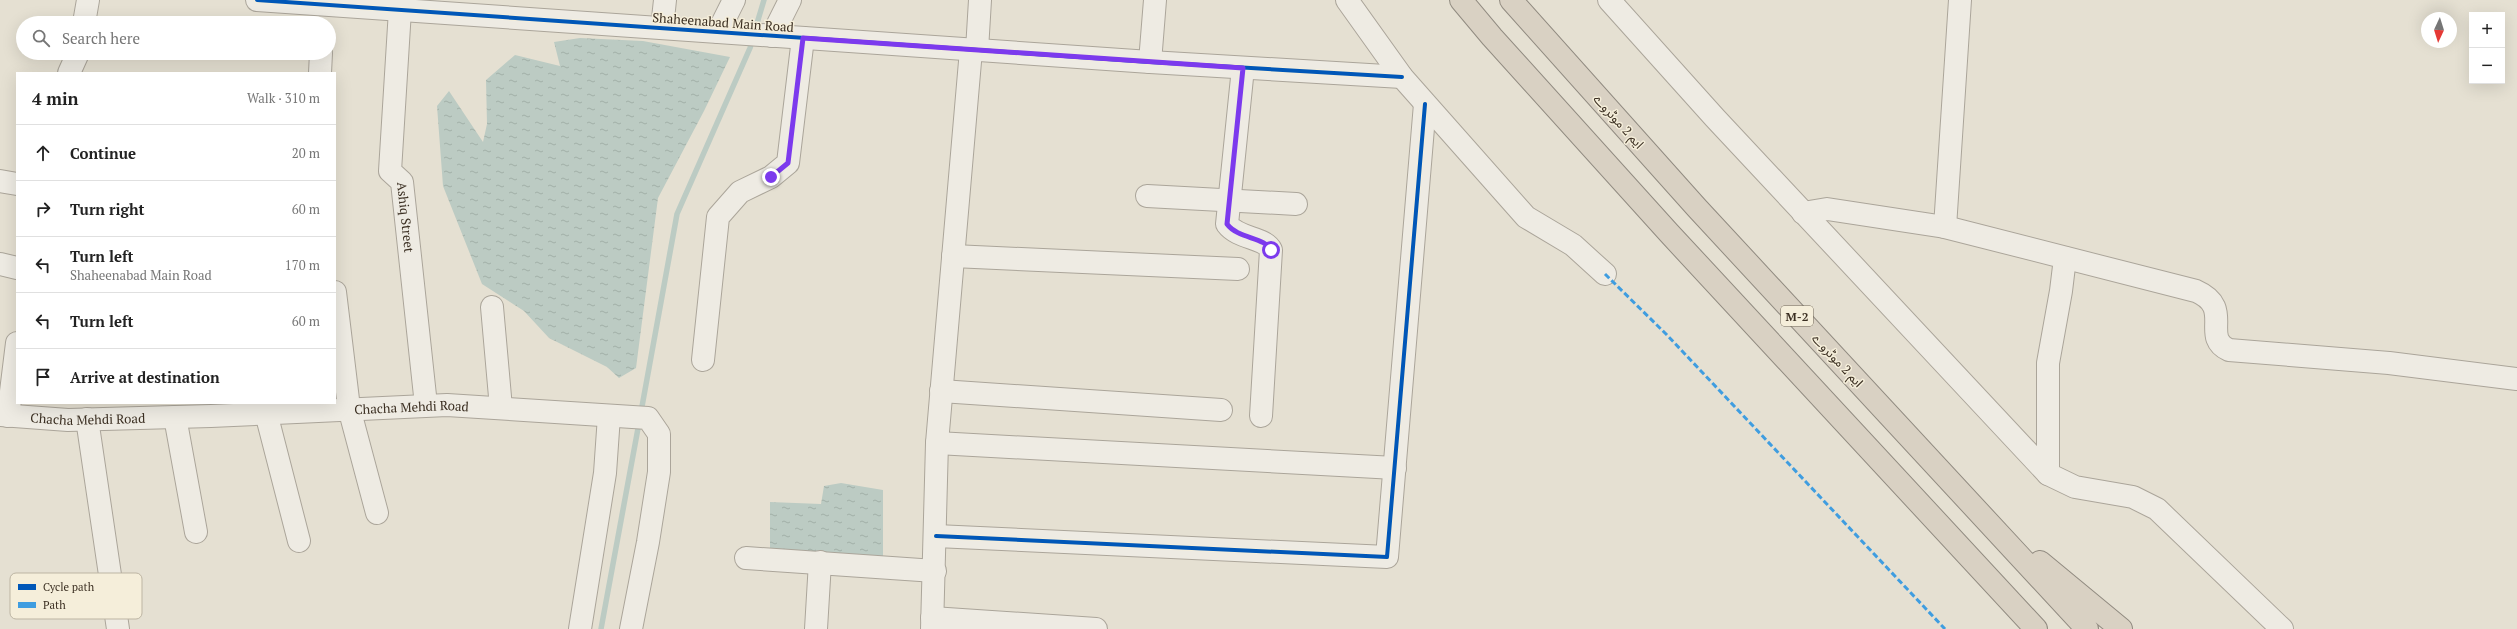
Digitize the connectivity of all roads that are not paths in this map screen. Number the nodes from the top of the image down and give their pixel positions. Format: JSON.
{"nodes":[{"id":1,"x":88,"y":0,"type":"edge"},
{"id":2,"x":257,"y":0,"type":"edge"},
{"id":3,"x":665,"y":0,"type":"edge"},
{"id":4,"x":734,"y":0,"type":"edge"},
{"id":5,"x":790,"y":0,"type":"edge"},
{"id":6,"x":980,"y":0,"type":"edge"},
{"id":7,"x":1155,"y":0,"type":"edge"},
{"id":8,"x":1346,"y":0,"type":"edge"},
{"id":9,"x":1461,"y":0,"type":"edge"},
{"id":10,"x":1512,"y":0,"type":"edge"},
{"id":11,"x":1530,"y":0,"type":"edge"},
{"id":12,"x":1609,"y":0,"type":"edge"},
{"id":13,"x":1960,"y":0,"type":"edge"},
{"id":14,"x":492,"y":8,"type":"edge"},
{"id":15,"x":400,"y":10,"type":"junction"},
{"id":16,"x":325,"y":14,"type":"edge"},
{"id":17,"x":85,"y":16,"type":"edge"},
{"id":18,"x":662,"y":28,"type":"junction"},
{"id":19,"x":718,"y":32,"type":"junction"},
{"id":20,"x":772,"y":36,"type":"junction"},
{"id":21,"x":803,"y":38,"type":"junction"},
{"id":22,"x":974,"y":50,"type":"junction"},
{"id":23,"x":75,"y":60,"type":"edge"},
{"id":24,"x":321,"y":60,"type":"edge"},
{"id":25,"x":1150,"y":62,"type":"junction"},
{"id":26,"x":1243,"y":68,"type":"junction"},
{"id":27,"x":69,"y":72,"type":"edge"},
{"id":28,"x":320,"y":72,"type":"edge"},
{"id":29,"x":1402,"y":77,"type":"junction"},
{"id":30,"x":1426,"y":104,"type":"junction"},
{"id":31,"x":0,"y":181,"type":"edge"},
{"id":32,"x":16,"y":184,"type":"edge"},
{"id":33,"x":1147,"y":196,"type":"dead end"},
{"id":34,"x":1228,"y":200,"type":"junction"},
{"id":35,"x":1296,"y":204,"type":"dead end"},
{"id":36,"x":1697,"y":208,"type":"junction"},
{"id":37,"x":1803,"y":213,"type":"junction"},
{"id":38,"x":1945,"y":227,"type":"junction"},
{"id":39,"x":953,"y":256,"type":"junction"},
{"id":40,"x":2065,"y":258,"type":"junction"},
{"id":41,"x":0,"y":264,"type":"edge"},
{"id":42,"x":16,"y":268,"type":"edge"},
{"id":43,"x":1238,"y":269,"type":"dead end"},
{"id":44,"x":1605,"y":274,"type":"dead end"},
{"id":45,"x":336,"y":300,"type":"edge"},
{"id":46,"x":492,"y":307,"type":"dead end"},
{"id":47,"x":0,"y":336,"type":"edge"},
{"id":48,"x":16,"y":339,"type":"edge"},
{"id":49,"x":16,"y":349,"type":"edge"},
{"id":50,"x":703,"y":360,"type":"dead end"},
{"id":51,"x":2517,"y":379,"type":"edge"},
{"id":52,"x":941,"y":391,"type":"junction"},
{"id":53,"x":426,"y":406,"type":"junction"},
{"id":54,"x":349,"y":408,"type":"junction"},
{"id":55,"x":501,"y":408,"type":"junction"},
{"id":56,"x":1221,"y":410,"type":"dead end"},
{"id":57,"x":266,"y":413,"type":"junction"},
{"id":58,"x":4,"y":415,"type":"edge"},
{"id":59,"x":609,"y":416,"type":"junction"},
{"id":60,"x":1261,"y":416,"type":"dead end"},
{"id":61,"x":175,"y":417,"type":"junction"},
{"id":62,"x":87,"y":419,"type":"junction"},
{"id":63,"x":937,"y":443,"type":"junction"},
{"id":64,"x":1395,"y":468,"type":"junction"},
{"id":65,"x":2048,"y":474,"type":"junction"},
{"id":66,"x":1965,"y":498,"type":"junction"},
{"id":67,"x":378,"y":513,"type":"dead end"},
{"id":68,"x":196,"y":532,"type":"dead end"},
{"id":69,"x":936,"y":536,"type":"junction"},
{"id":70,"x":299,"y":541,"type":"dead end"},
{"id":71,"x":746,"y":558,"type":"dead end"},
{"id":72,"x":820,"y":562,"type":"junction"},
{"id":73,"x":935,"y":571,"type":"junction"},
{"id":74,"x":110,"y":573,"type":"edge"},
{"id":75,"x":117,"y":619,"type":"edge"},
{"id":76,"x":932,"y":624,"type":"edge"},
{"id":77,"x":118,"y":629,"type":"edge"},
{"id":78,"x":580,"y":629,"type":"edge"},
{"id":79,"x":630,"y":629,"type":"edge"},
{"id":80,"x":816,"y":629,"type":"edge"},
{"id":81,"x":1096,"y":629,"type":"edge"},
{"id":82,"x":2036,"y":629,"type":"edge"},
{"id":83,"x":2087,"y":629,"type":"edge"},
{"id":84,"x":2121,"y":629,"type":"edge"},
{"id":85,"x":2282,"y":629,"type":"edge"}],
"edges":[{"from":1,"to":17,"type":"street"},
{"from":2,"to":16,"type":"street","name":"Shaheenabad Main Road"},
{"from":3,"to":18,"type":"street"},
{"from":4,"to":19,"type":"street"},
{"from":5,"to":20,"type":"street"},
{"from":6,"to":22,"type":"street"},
{"from":7,"to":25,"type":"street"},
{"from":8,"to":29,"type":"street"},
{"from":9,"to":82,"type":"highway","number":"M-2"},
{"from":10,"to":36,"type":"highway","name":"ایم 2 موٹروے","number":"M-2"},
{"from":11,"to":36,"type":"highway"},
{"from":12,"to":37,"type":"street"},
{"from":13,"to":38,"type":"street"},
{"from":14,"to":15,"type":"street","name":"Shaheenabad Main Road"},
{"from":14,"to":18,"type":"street","name":"Shaheenabad Main Road"},
{"from":15,"to":16,"type":"street","name":"Shaheenabad Main Road"},
{"from":15,"to":53,"type":"street","name":"Ashiq Street"},
{"from":18,"to":19,"type":"street","name":"Shaheenabad Main Road"},
{"from":19,"to":20,"type":"street","name":"Shaheenabad Main Road"},
{"from":20,"to":21,"type":"street","name":"Shaheenabad Main Road"},
{"from":21,"to":22,"type":"street","name":"Shaheenabad Main Road"},
{"from":21,"to":50,"type":"street"},
{"from":22,"to":25,"type":"street","name":"Shaheenabad Main Road"},
{"from":22,"to":39,"type":"street"},
{"from":23,"to":27,"type":"street"},
{"from":24,"to":28,"type":"street"},
{"from":25,"to":26,"type":"street","name":"Shaheenabad Main Road"},
{"from":26,"to":29,"type":"street","name":"Shaheenabad Main Road"},
{"from":26,"to":34,"type":"street"},
{"from":29,"to":30,"type":"street"},
{"from":30,"to":44,"type":"street"},
{"from":30,"to":64,"type":"street"},
{"from":31,"to":32,"type":"street"},
{"from":33,"to":34,"type":"street"},
{"from":34,"to":35,"type":"street"},
{"from":34,"to":60,"type":"street"},
{"from":36,"to":66,"type":"highway","name":"ایم 2 موٹروے","number":"M-2"},
{"from":37,"to":38,"type":"street"},
{"from":37,"to":65,"type":"street"},
{"from":38,"to":40,"type":"street"},
{"from":39,"to":43,"type":"street"},
{"from":39,"to":52,"type":"street"},
{"from":40,"to":51,"type":"street"},
{"from":40,"to":65,"type":"street"},
{"from":41,"to":42,"type":"street"},
{"from":45,"to":54,"type":"street"},
{"from":46,"to":55,"type":"street"},
{"from":47,"to":48,"type":"street"},
{"from":49,"to":58,"type":"street"},
{"from":52,"to":56,"type":"street"},
{"from":52,"to":63,"type":"street"},
{"from":53,"to":54,"type":"street","name":"Chacha Mehdi Road"},
{"from":53,"to":55,"type":"street","name":"Chacha Mehdi Road"},
{"from":54,"to":57,"type":"street","name":"Chacha Mehdi Road"},
{"from":54,"to":67,"type":"street"},
{"from":55,"to":59,"type":"street","name":"Chacha Mehdi Road"},
{"from":57,"to":61,"type":"street","name":"Chacha Mehdi Road"},
{"from":57,"to":70,"type":"street"},
{"from":58,"to":62,"type":"street","name":"Chacha Mehdi Road"},
{"from":59,"to":78,"type":"street"},
{"from":59,"to":79,"type":"street","name":"Chacha Mehdi Road"},
{"from":61,"to":62,"type":"street","name":"Chacha Mehdi Road"},
{"from":61,"to":68,"type":"street"},
{"from":62,"to":74,"type":"street"},
{"from":63,"to":64,"type":"street"},
{"from":63,"to":69,"type":"street"},
{"from":64,"to":69,"type":"street"},
{"from":65,"to":85,"type":"street"},
{"from":66,"to":83,"type":"highway","name":"ایم 2 موٹروے","number":"M-2"},
{"from":66,"to":84,"type":"highway"},
{"from":69,"to":73,"type":"street"},
{"from":71,"to":72,"type":"street"},
{"from":72,"to":73,"type":"street"},
{"from":72,"to":80,"type":"street"},
{"from":73,"to":76,"type":"street"},
{"from":75,"to":77,"type":"street"},
{"from":76,"to":81,"type":"street"}]}
